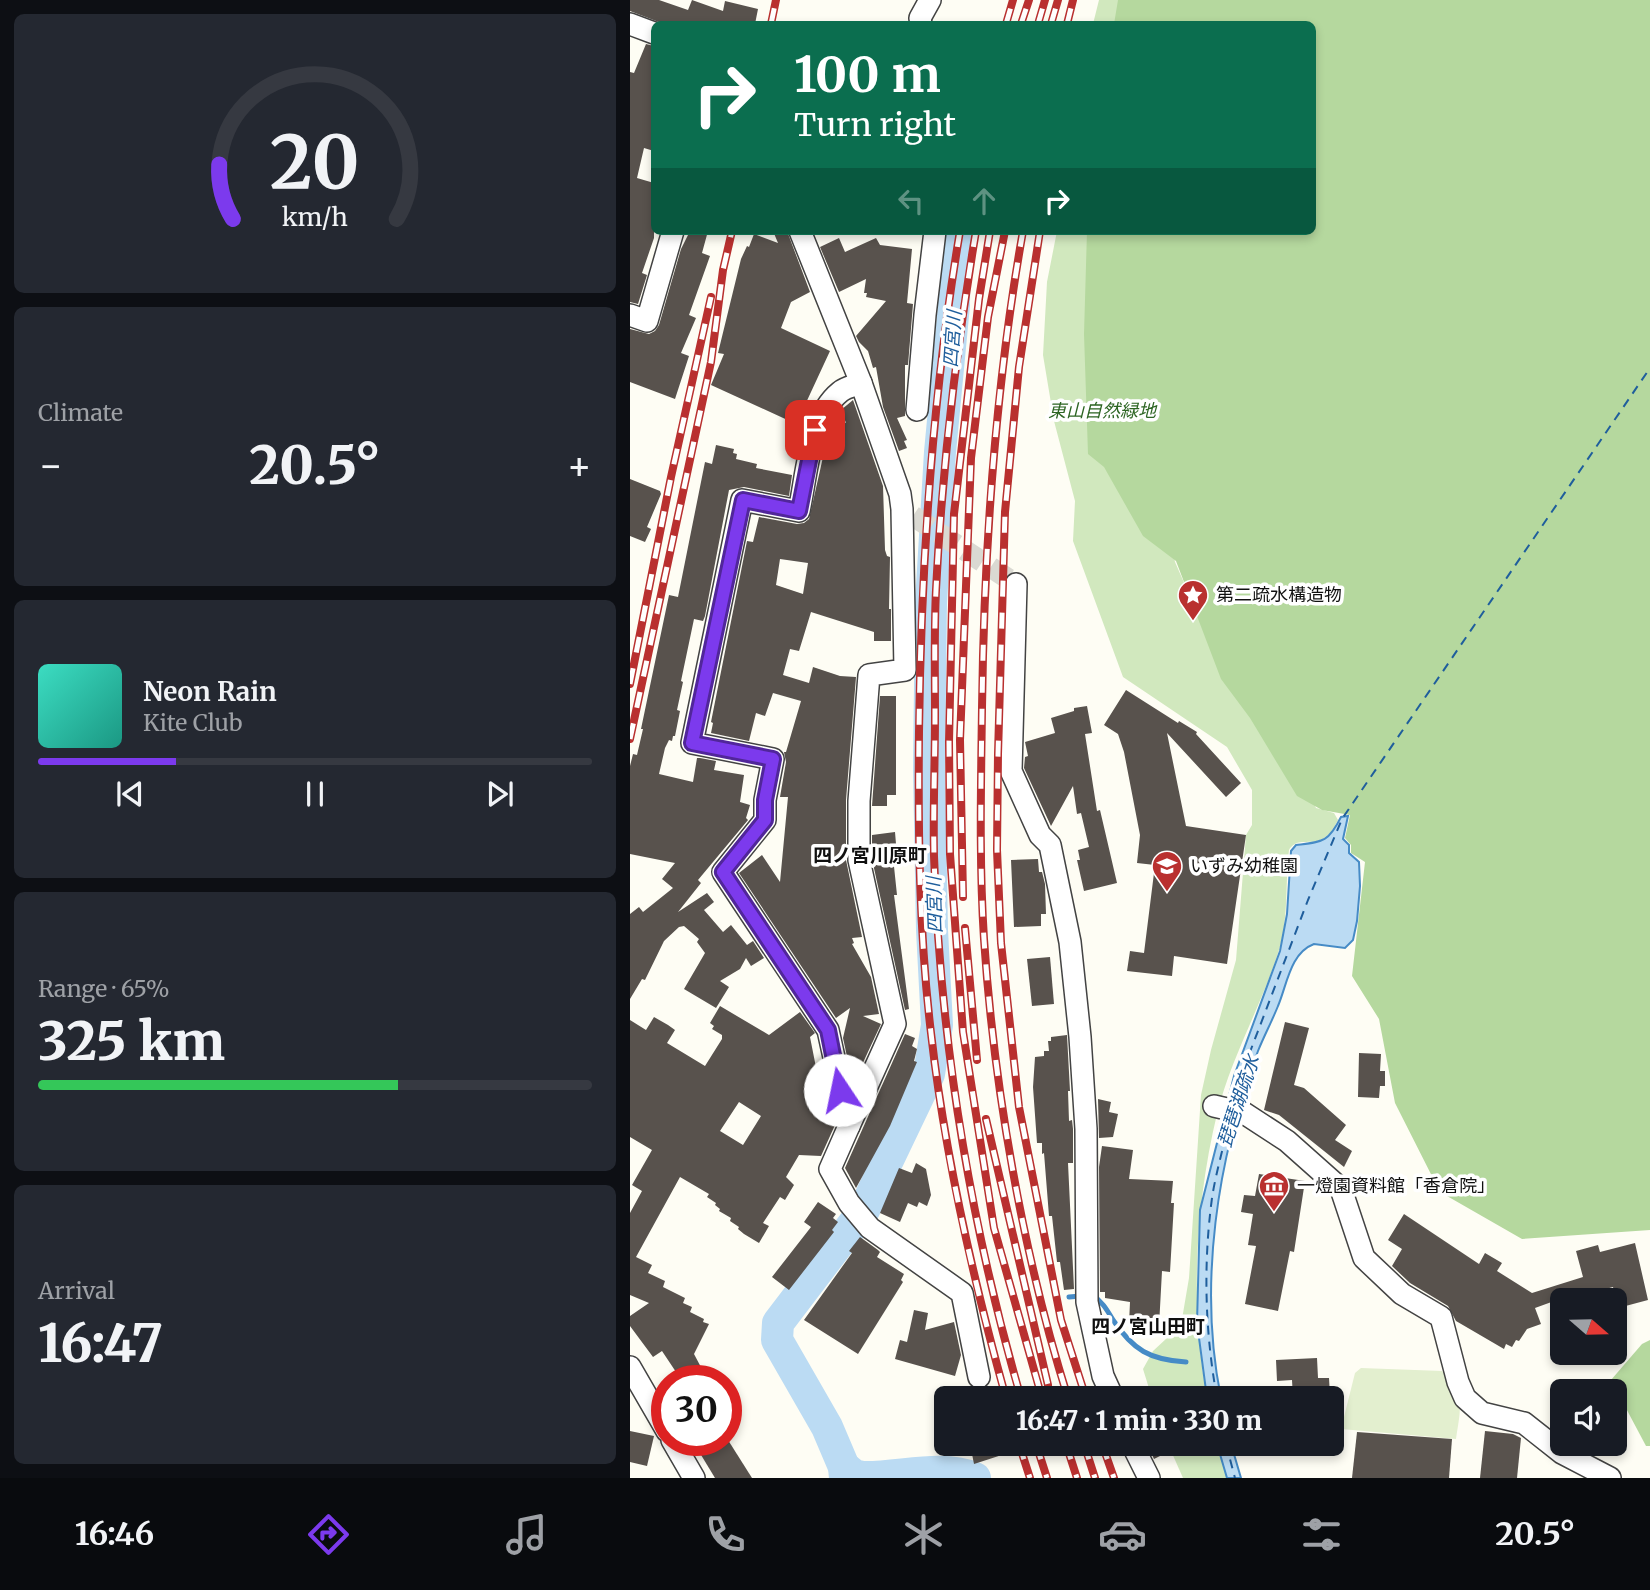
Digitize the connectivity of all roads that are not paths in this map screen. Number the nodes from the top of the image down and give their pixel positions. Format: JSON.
{"nodes":[{"id":1,"x":630,"y":24,"type":"edge"},
{"id":2,"x":651,"y":32,"type":"edge"},
{"id":3,"x":672,"y":235,"type":"edge"},
{"id":4,"x":802,"y":235,"type":"edge"},
{"id":5,"x":931,"y":235,"type":"edge"},
{"id":6,"x":630,"y":315,"type":"edge"},
{"id":7,"x":861,"y":383,"type":"junction"},
{"id":8,"x":917,"y":410,"type":"dead end"},
{"id":9,"x":1016,"y":584,"type":"dead end"},
{"id":10,"x":1216,"y":1106,"type":"dead end"},
{"id":11,"x":849,"y":1126,"type":"junction"},
{"id":12,"x":630,"y":1367,"type":"edge"},
{"id":13,"x":979,"y":1377,"type":"dead end"},
{"id":14,"x":1108,"y":1386,"type":"edge"},
{"id":15,"x":651,"y":1403,"type":"edge"},
{"id":16,"x":681,"y":1456,"type":"edge"},
{"id":17,"x":1138,"y":1456,"type":"edge"},
{"id":18,"x":694,"y":1478,"type":"edge"},
{"id":19,"x":1149,"y":1478,"type":"edge"},
{"id":20,"x":1611,"y":1478,"type":"edge"}],
"edges":[{"from":1,"to":2,"type":"street"},
{"from":3,"to":6,"type":"street"},
{"from":4,"to":7,"type":"street"},
{"from":5,"to":8,"type":"street"},
{"from":7,"to":11,"type":"street"},
{"from":7,"to":11,"type":"street"},
{"from":9,"to":14,"type":"street"},
{"from":10,"to":20,"type":"street"},
{"from":11,"to":13,"type":"street"},
{"from":12,"to":15,"type":"street"},
{"from":16,"to":18,"type":"street"},
{"from":17,"to":19,"type":"street"}]}
